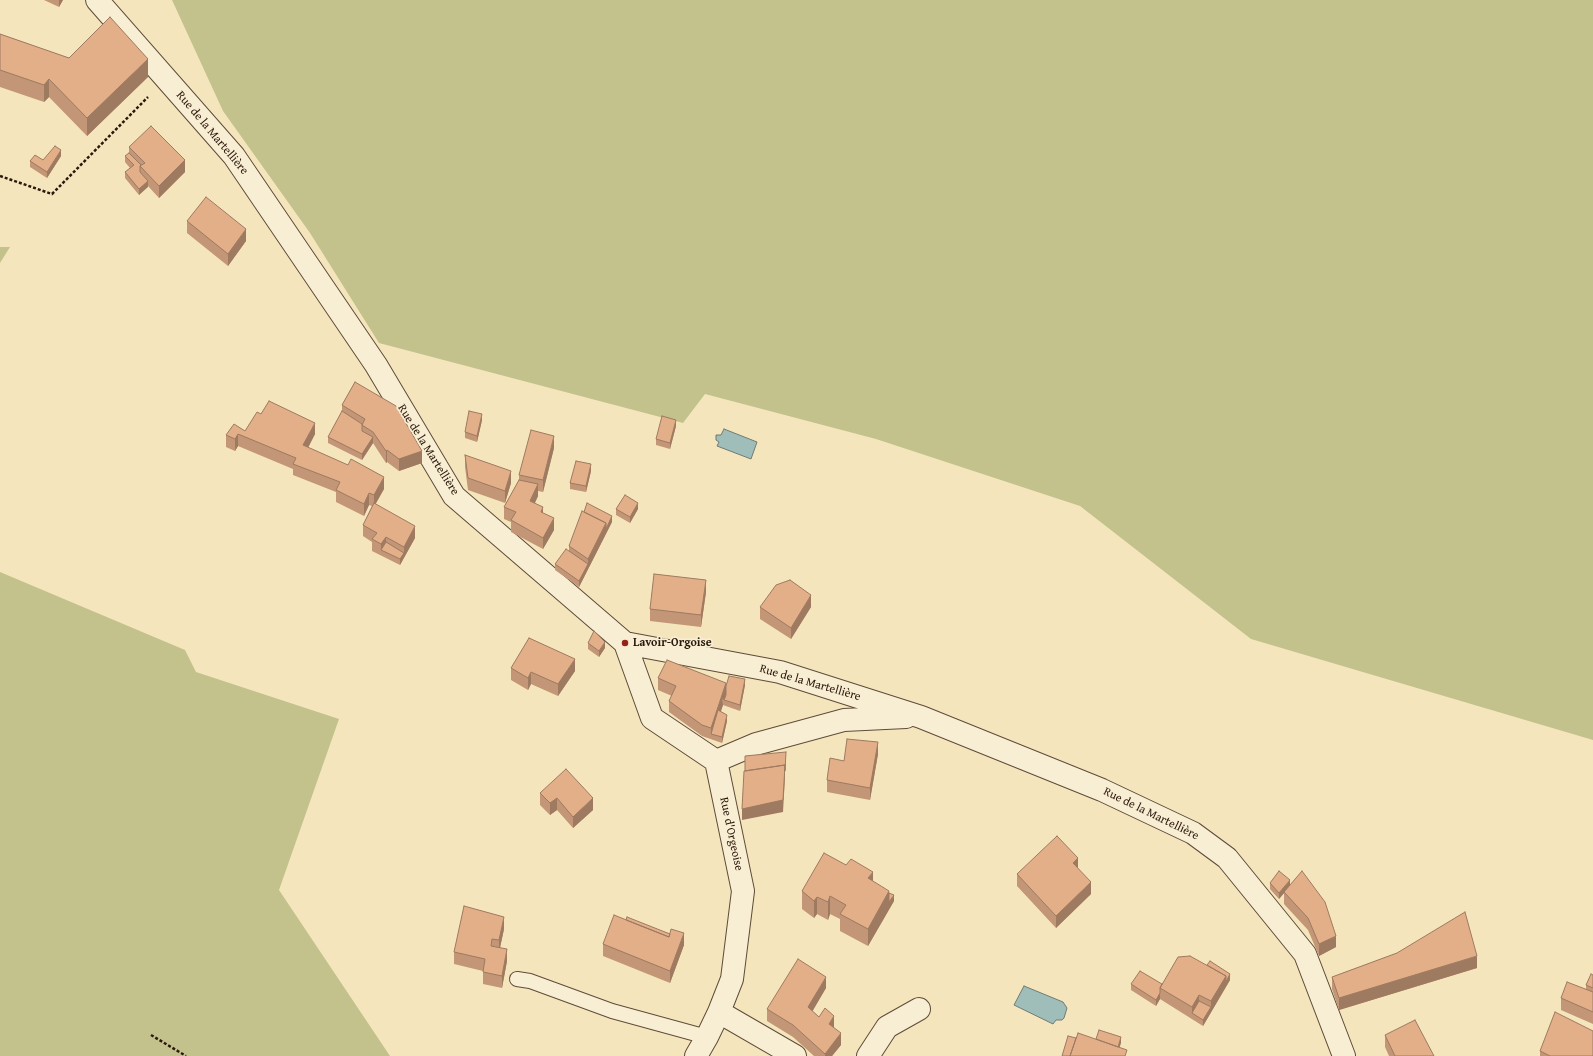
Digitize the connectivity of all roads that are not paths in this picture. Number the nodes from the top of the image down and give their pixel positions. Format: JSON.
{"nodes":[{"id":1,"x":97,"y":0,"type":"edge"},
{"id":2,"x":625,"y":643,"type":"junction"},
{"id":3,"x":921,"y":717,"type":"junction"},
{"id":4,"x":716,"y":761,"type":"junction"},
{"id":5,"x":517,"y":980,"type":"dead end"},
{"id":6,"x":920,"y":1009,"type":"dead end"},
{"id":7,"x":719,"y":1012,"type":"junction"},
{"id":8,"x":707,"y":1037,"type":"junction"},
{"id":9,"x":696,"y":1056,"type":"edge"},
{"id":10,"x":795,"y":1056,"type":"edge"},
{"id":11,"x":868,"y":1056,"type":"edge"},
{"id":12,"x":1344,"y":1056,"type":"edge"}],
"edges":[{"from":1,"to":2,"type":"street","name":"Rue de la Martellière"},
{"from":2,"to":3,"type":"street","name":"Rue de la Martellière"},
{"from":2,"to":4,"type":"street"},
{"from":3,"to":4,"type":"street","name":"Rue de la Martellière"},
{"from":3,"to":12,"type":"street","name":"Rue de la Martellière"},
{"from":4,"to":7,"type":"street","name":"Rue d'Orgeoise"},
{"from":5,"to":8,"type":"lane"},
{"from":6,"to":11,"type":"street"},
{"from":7,"to":8,"type":"street","name":"Rue d'Orgeoise"},
{"from":7,"to":10,"type":"street"},
{"from":8,"to":9,"type":"street","name":"Rue d'Orgeoise"}]}
